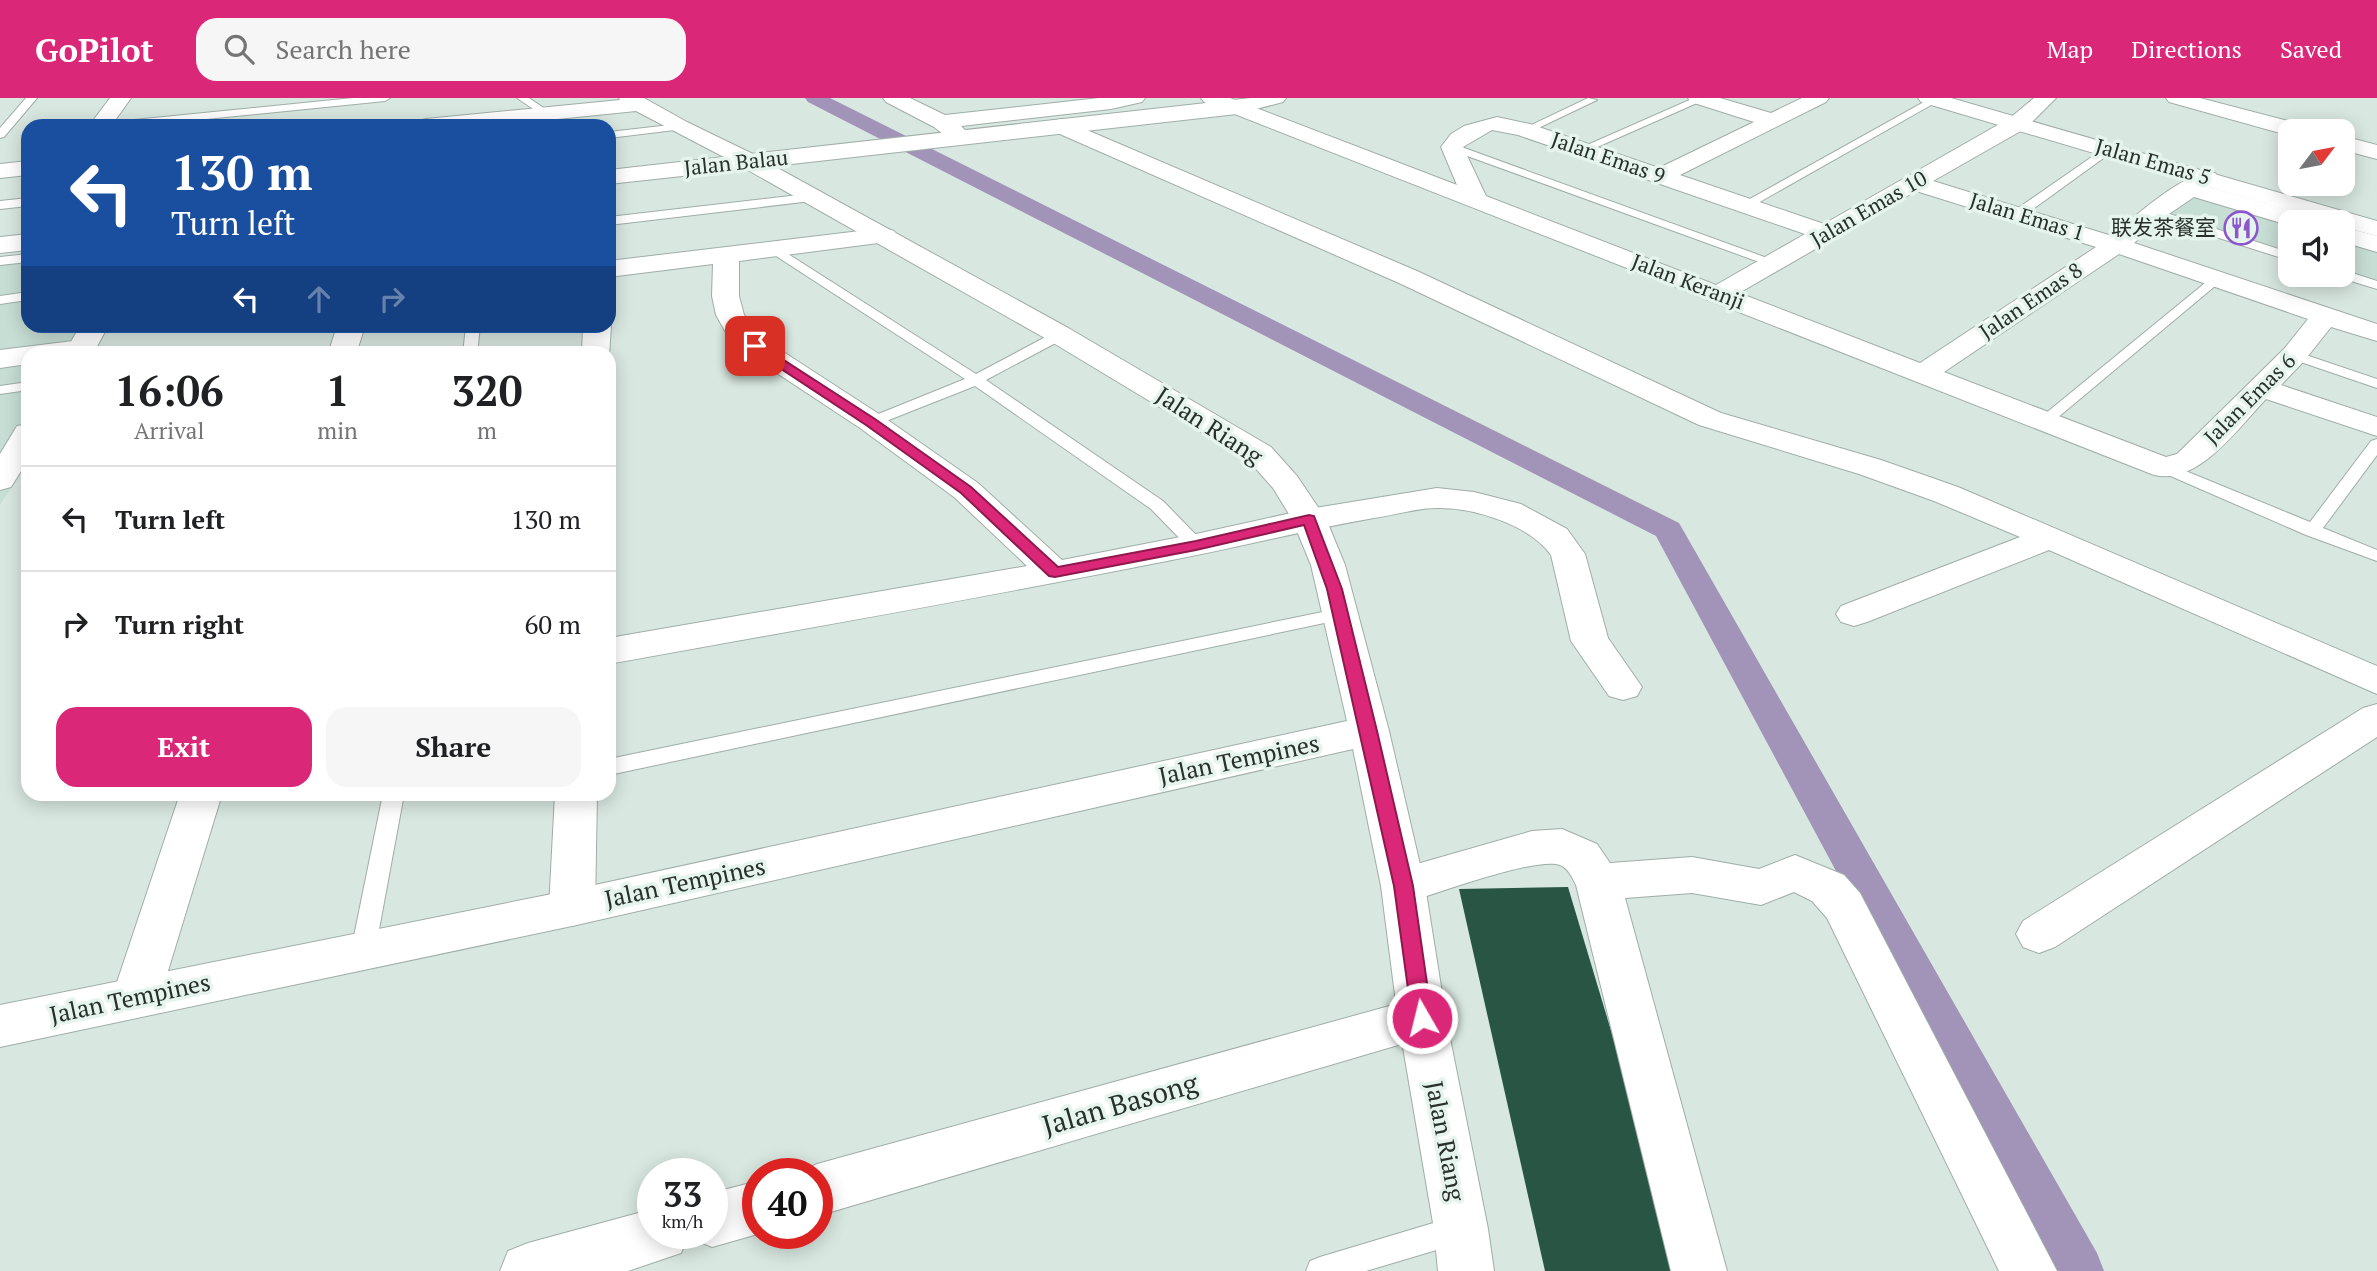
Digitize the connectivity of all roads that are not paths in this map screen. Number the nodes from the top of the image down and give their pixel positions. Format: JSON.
{"nodes":[{"id":1,"x":32,"y":98,"type":"edge"},
{"id":2,"x":121,"y":98,"type":"edge"},
{"id":3,"x":385,"y":98,"type":"edge"},
{"id":4,"x":522,"y":98,"type":"edge"},
{"id":5,"x":893,"y":98,"type":"edge"},
{"id":6,"x":1135,"y":98,"type":"edge"},
{"id":7,"x":1211,"y":98,"type":"edge"},
{"id":8,"x":1276,"y":98,"type":"edge"},
{"id":9,"x":1699,"y":98,"type":"edge"},
{"id":10,"x":2176,"y":98,"type":"edge"},
{"id":11,"x":1814,"y":99,"type":"edge"},
{"id":12,"x":1931,"y":99,"type":"edge"},
{"id":13,"x":1592,"y":100,"type":"dead end"},
{"id":14,"x":2036,"y":100,"type":"edge"},
{"id":15,"x":635,"y":101,"type":"edge"},
{"id":16,"x":1237,"y":108,"type":"junction"},
{"id":17,"x":546,"y":113,"type":"junction"},
{"id":18,"x":107,"y":119,"type":"edge"},
{"id":19,"x":173,"y":119,"type":"edge"},
{"id":20,"x":489,"y":119,"type":"edge"},
{"id":21,"x":1774,"y":121,"type":"junction"},
{"id":22,"x":2018,"y":123,"type":"junction"},
{"id":23,"x":1061,"y":126,"type":"junction"},
{"id":24,"x":2278,"y":126,"type":"edge"},
{"id":25,"x":679,"y":127,"type":"junction"},
{"id":26,"x":1526,"y":130,"type":"junction"},
{"id":27,"x":935,"y":131,"type":"junction"},
{"id":28,"x":616,"y":134,"type":"edge"},
{"id":29,"x":0,"y":135,"type":"edge"},
{"id":30,"x":2356,"y":146,"type":"edge"},
{"id":31,"x":1452,"y":147,"type":"junction"},
{"id":32,"x":2110,"y":149,"type":"junction"},
{"id":33,"x":1582,"y":150,"type":"junction"},
{"id":34,"x":2377,"y":152,"type":"edge"},
{"id":35,"x":749,"y":161,"type":"junction"},
{"id":36,"x":616,"y":176,"type":"edge"},
{"id":37,"x":1660,"y":176,"type":"junction"},
{"id":38,"x":1915,"y":183,"type":"junction"},
{"id":39,"x":2197,"y":183,"type":"junction"},
{"id":40,"x":816,"y":197,"type":"junction"},
{"id":41,"x":1476,"y":201,"type":"junction"},
{"id":42,"x":21,"y":203,"type":"edge"},
{"id":43,"x":0,"y":205,"type":"edge"},
{"id":44,"x":1745,"y":205,"type":"junction"},
{"id":45,"x":2154,"y":213,"type":"junction"},
{"id":46,"x":2278,"y":213,"type":"edge"},
{"id":47,"x":2018,"y":214,"type":"junction"},
{"id":48,"x":616,"y":220,"type":"edge"},
{"id":49,"x":2377,"y":229,"type":"edge"},
{"id":50,"x":1826,"y":233,"type":"junction"},
{"id":51,"x":886,"y":236,"type":"junction"},
{"id":52,"x":2355,"y":238,"type":"edge"},
{"id":53,"x":21,"y":243,"type":"edge"},
{"id":54,"x":2377,"y":244,"type":"edge"},
{"id":55,"x":0,"y":245,"type":"edge"},
{"id":56,"x":2116,"y":245,"type":"junction"},
{"id":57,"x":774,"y":250,"type":"junction"},
{"id":58,"x":2278,"y":253,"type":"edge"},
{"id":59,"x":726,"y":255,"type":"junction"},
{"id":60,"x":21,"y":259,"type":"edge"},
{"id":61,"x":0,"y":261,"type":"edge"},
{"id":62,"x":1775,"y":262,"type":"junction"},
{"id":63,"x":616,"y":269,"type":"edge"},
{"id":64,"x":2216,"y":278,"type":"junction"},
{"id":65,"x":2355,"y":278,"type":"edge"},
{"id":66,"x":2377,"y":285,"type":"edge"},
{"id":67,"x":1719,"y":294,"type":"junction"},
{"id":68,"x":21,"y":297,"type":"edge"},
{"id":69,"x":0,"y":300,"type":"edge"},
{"id":70,"x":2325,"y":316,"type":"junction"},
{"id":71,"x":2377,"y":333,"type":"edge"},
{"id":72,"x":1060,"y":335,"type":"junction"},
{"id":73,"x":2294,"y":355,"type":"junction"},
{"id":74,"x":21,"y":356,"type":"edge"},
{"id":75,"x":0,"y":359,"type":"edge"},
{"id":76,"x":1922,"y":374,"type":"junction"},
{"id":77,"x":975,"y":380,"type":"junction"},
{"id":78,"x":2377,"y":384,"type":"edge"},
{"id":79,"x":21,"y":387,"type":"edge"},
{"id":80,"x":2262,"y":388,"type":"junction"},
{"id":81,"x":0,"y":390,"type":"edge"},
{"id":82,"x":2045,"y":421,"type":"junction"},
{"id":83,"x":871,"y":422,"type":"junction"},
{"id":84,"x":2377,"y":426,"type":"edge"},
{"id":85,"x":2377,"y":444,"type":"edge"},
{"id":86,"x":21,"y":445,"type":"edge"},
{"id":87,"x":2165,"y":468,"type":"junction"},
{"id":88,"x":0,"y":480,"type":"edge"},
{"id":89,"x":1309,"y":519,"type":"junction"},
{"id":90,"x":2312,"y":531,"type":"junction"},
{"id":91,"x":2050,"y":537,"type":"junction"},
{"id":92,"x":1196,"y":545,"type":"junction"},
{"id":93,"x":2377,"y":556,"type":"edge"},
{"id":94,"x":1055,"y":572,"type":"junction"},
{"id":95,"x":1342,"y":614,"type":"junction"},
{"id":96,"x":1854,"y":614,"type":"dead end"},
{"id":97,"x":616,"y":650,"type":"edge"},
{"id":98,"x":2377,"y":681,"type":"edge"},
{"id":99,"x":1623,"y":687,"type":"dead end"},
{"id":100,"x":2377,"y":718,"type":"edge"},
{"id":101,"x":1368,"y":731,"type":"junction"},
{"id":102,"x":616,"y":766,"type":"edge"},
{"id":103,"x":199,"y":801,"type":"edge"},
{"id":104,"x":393,"y":801,"type":"edge"},
{"id":105,"x":576,"y":801,"type":"edge"},
{"id":106,"x":1598,"y":881,"type":"junction"},
{"id":107,"x":1403,"y":886,"type":"junction"},
{"id":108,"x":572,"y":908,"type":"junction"},
{"id":109,"x":2039,"y":934,"type":"dead end"},
{"id":110,"x":363,"y":951,"type":"junction"},
{"id":111,"x":136,"y":997,"type":"junction"},
{"id":112,"x":1422,"y":1018,"type":"junction"},
{"id":113,"x":0,"y":1026,"type":"edge"},
{"id":114,"x":833,"y":1185,"type":"edge"},
{"id":115,"x":1461,"y":1229,"type":"junction"},
{"id":116,"x":637,"y":1242,"type":"edge"},
{"id":117,"x":559,"y":1267,"type":"edge"},
{"id":118,"x":1320,"y":1271,"type":"edge"},
{"id":119,"x":1466,"y":1271,"type":"edge"},
{"id":120,"x":1699,"y":1271,"type":"edge"},
{"id":121,"x":2029,"y":1271,"type":"edge"}],
"edges":[{"from":1,"to":29,"type":"lane"},
{"from":2,"to":18,"type":"street"},
{"from":3,"to":19,"type":"lane"},
{"from":4,"to":17,"type":"lane"},
{"from":5,"to":27,"type":"street"},
{"from":6,"to":27,"type":"street"},
{"from":7,"to":16,"type":"street","name":"Jalan Keranji"},
{"from":8,"to":16,"type":"street"},
{"from":9,"to":21,"type":"street"},
{"from":9,"to":33,"type":"lane"},
{"from":10,"to":24,"type":"street"},
{"from":11,"to":21,"type":"street"},
{"from":12,"to":22,"type":"street","name":"Jalan Emas 5"},
{"from":12,"to":44,"type":"lane"},
{"from":13,"to":26,"type":"lane"},
{"from":14,"to":22,"type":"street","name":"Jalan Emas 10"},
{"from":15,"to":17,"type":"street"},
{"from":15,"to":25,"type":"street","name":"Jalan Riang"},
{"from":16,"to":23,"type":"street"},
{"from":16,"to":41,"type":"street","name":"Jalan Keranji"},
{"from":17,"to":20,"type":"street"},
{"from":21,"to":37,"type":"street"},
{"from":22,"to":32,"type":"street","name":"Jalan Emas 5"},
{"from":22,"to":38,"type":"street","name":"Jalan Emas 10"},
{"from":23,"to":27,"type":"street"},
{"from":23,"to":91,"type":"street"},
{"from":25,"to":28,"type":"lane"},
{"from":25,"to":35,"type":"street","name":"Jalan Riang"},
{"from":26,"to":31,"type":"street","name":"Jalan Emas 9"},
{"from":26,"to":33,"type":"street","name":"Jalan Emas 9"},
{"from":27,"to":35,"type":"street","name":"Jalan Balau"},
{"from":30,"to":34,"type":"street"},
{"from":31,"to":41,"type":"street"},
{"from":31,"to":62,"type":"lane"},
{"from":32,"to":39,"type":"street","name":"Jalan Emas 5"},
{"from":32,"to":47,"type":"lane"},
{"from":33,"to":37,"type":"street","name":"Jalan Emas 9"},
{"from":35,"to":36,"type":"street","name":"Jalan Balau"},
{"from":35,"to":40,"type":"street","name":"Jalan Riang"},
{"from":37,"to":44,"type":"street","name":"Jalan Emas 9"},
{"from":38,"to":47,"type":"street","name":"Jalan Emas 1"},
{"from":38,"to":50,"type":"street","name":"Jalan Emas 10"},
{"from":39,"to":45,"type":"street","name":"Jalan Emas 8"},
{"from":39,"to":46,"type":"street"},
{"from":39,"to":49,"type":"street","name":"Jalan Emas 5"},
{"from":40,"to":48,"type":"lane"},
{"from":40,"to":51,"type":"street","name":"Jalan Riang"},
{"from":41,"to":67,"type":"street","name":"Jalan Keranji"},
{"from":42,"to":43,"type":"lane"},
{"from":44,"to":50,"type":"street","name":"Jalan Emas 9"},
{"from":45,"to":56,"type":"street","name":"Jalan Emas 8"},
{"from":45,"to":58,"type":"lane"},
{"from":47,"to":56,"type":"street","name":"Jalan Emas 1"},
{"from":50,"to":62,"type":"street","name":"Jalan Emas 10"},
{"from":51,"to":57,"type":"street"},
{"from":51,"to":72,"type":"street","name":"Jalan Riang"},
{"from":52,"to":54,"type":"street"},
{"from":53,"to":55,"type":"street"},
{"from":56,"to":64,"type":"street","name":"Jalan Emas 1"},
{"from":56,"to":76,"type":"street","name":"Jalan Emas 8"},
{"from":57,"to":59,"type":"street"},
{"from":57,"to":77,"type":"lane"},
{"from":59,"to":63,"type":"street"},
{"from":59,"to":83,"type":"street"},
{"from":60,"to":61,"type":"lane"},
{"from":62,"to":67,"type":"street","name":"Jalan Emas 10"},
{"from":64,"to":70,"type":"street","name":"Jalan Emas 1"},
{"from":64,"to":82,"type":"lane"},
{"from":65,"to":66,"type":"lane"},
{"from":67,"to":76,"type":"street","name":"Jalan Keranji"},
{"from":68,"to":69,"type":"lane"},
{"from":70,"to":71,"type":"street","name":"Jalan Emas 1"},
{"from":70,"to":73,"type":"street","name":"Jalan Emas 6"},
{"from":72,"to":77,"type":"lane"},
{"from":72,"to":89,"type":"street","name":"Jalan Riang"},
{"from":73,"to":78,"type":"lane"},
{"from":73,"to":80,"type":"street","name":"Jalan Emas 6"},
{"from":74,"to":75,"type":"street"},
{"from":76,"to":82,"type":"street","name":"Jalan Keranji"},
{"from":77,"to":83,"type":"lane"},
{"from":77,"to":92,"type":"lane"},
{"from":79,"to":81,"type":"lane"},
{"from":80,"to":84,"type":"street"},
{"from":80,"to":87,"type":"street","name":"Jalan Emas 6"},
{"from":82,"to":87,"type":"street","name":"Jalan Keranji"},
{"from":83,"to":94,"type":"street"},
{"from":85,"to":90,"type":"lane"},
{"from":86,"to":88,"type":"street"},
{"from":87,"to":90,"type":"lane"},
{"from":89,"to":92,"type":"street"},
{"from":89,"to":95,"type":"street","name":"Jalan Riang"},
{"from":89,"to":99,"type":"street"},
{"from":90,"to":93,"type":"lane"},
{"from":91,"to":96,"type":"street"},
{"from":91,"to":98,"type":"street"},
{"from":92,"to":94,"type":"street"},
{"from":94,"to":97,"type":"street"},
{"from":95,"to":101,"type":"street","name":"Jalan Riang"},
{"from":95,"to":102,"type":"lane"},
{"from":100,"to":109,"type":"street"},
{"from":101,"to":107,"type":"street","name":"Jalan Riang"},
{"from":101,"to":108,"type":"street","name":"Jalan Tempines"},
{"from":103,"to":111,"type":"street"},
{"from":104,"to":110,"type":"lane"},
{"from":105,"to":108,"type":"street"},
{"from":106,"to":107,"type":"street"},
{"from":106,"to":120,"type":"street"},
{"from":106,"to":121,"type":"street"},
{"from":107,"to":112,"type":"street","name":"Jalan Riang"},
{"from":108,"to":110,"type":"street","name":"Jalan Tempines"},
{"from":110,"to":111,"type":"street","name":"Jalan Tempines"},
{"from":111,"to":113,"type":"street","name":"Jalan Tempines"},
{"from":112,"to":114,"type":"street","name":"Jalan Basong"},
{"from":112,"to":115,"type":"street","name":"Jalan Riang"},
{"from":115,"to":118,"type":"lane"},
{"from":115,"to":119,"type":"street","name":"Jalan Riang"},
{"from":116,"to":117,"type":"street"}]}
